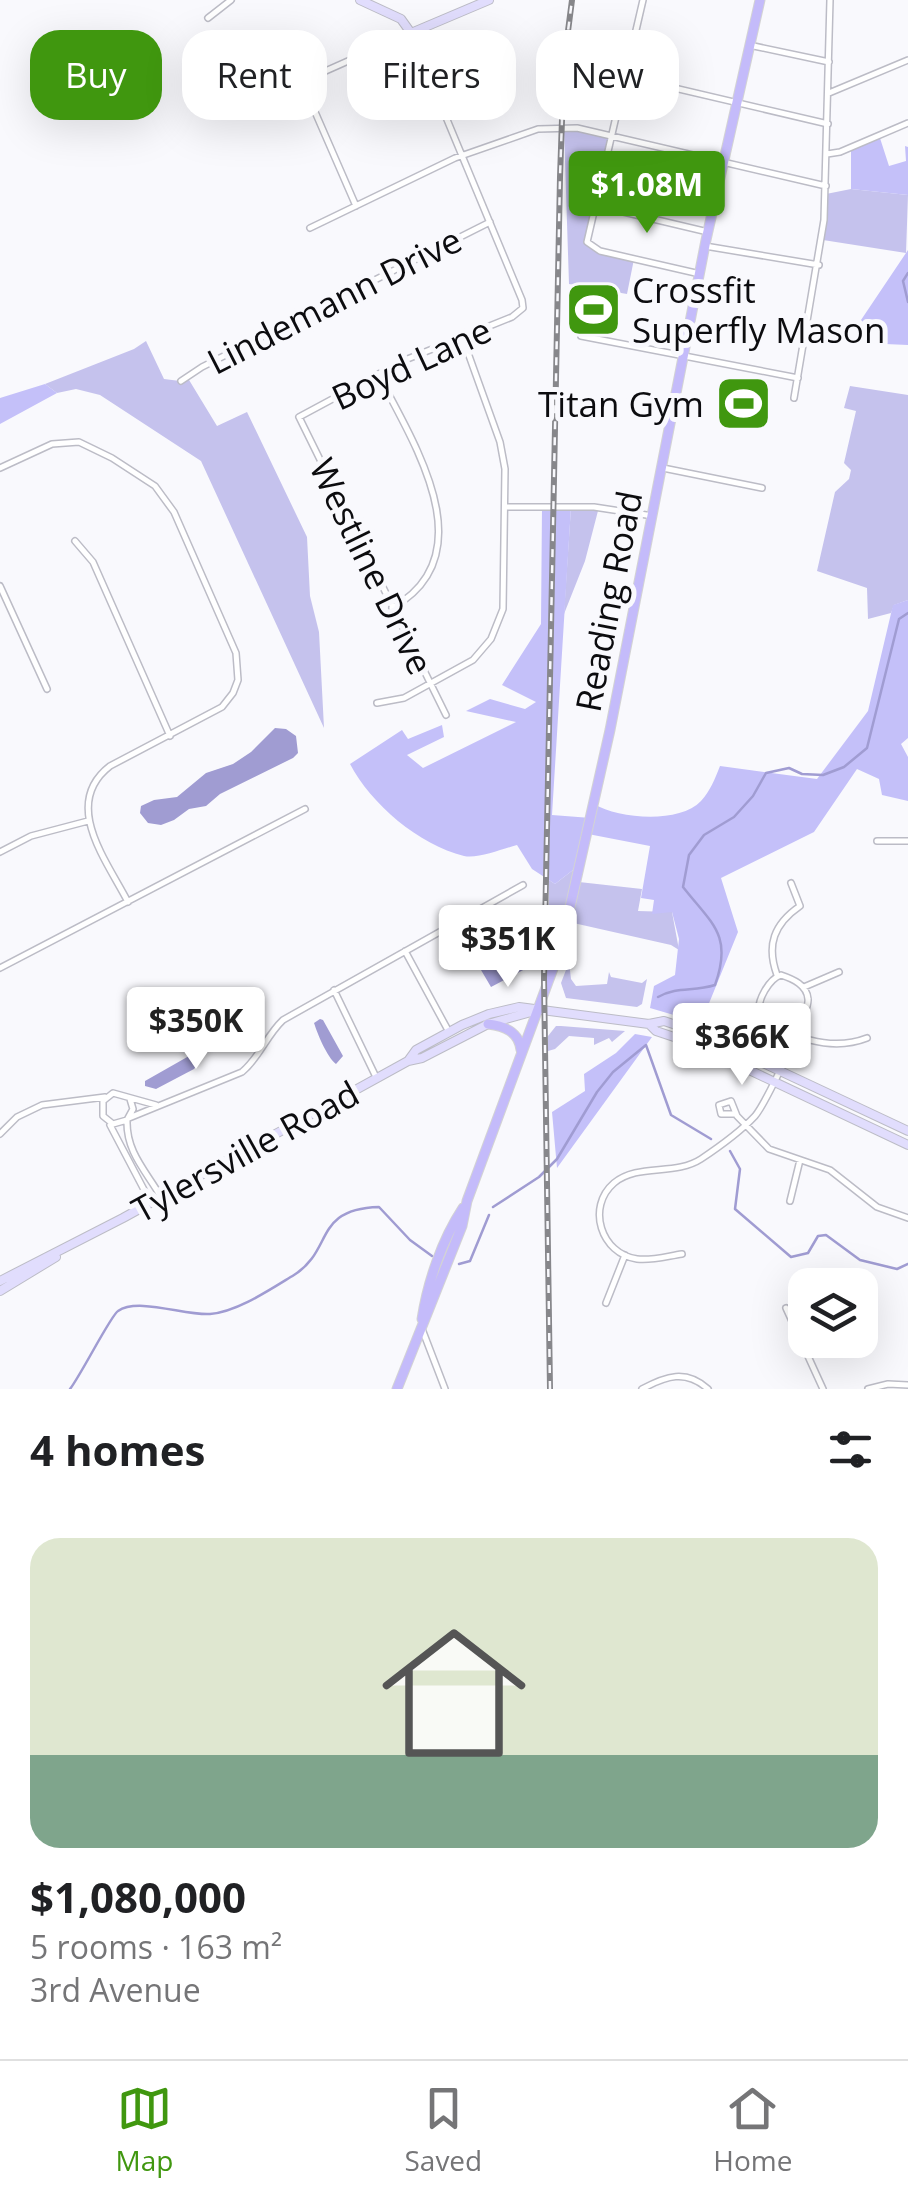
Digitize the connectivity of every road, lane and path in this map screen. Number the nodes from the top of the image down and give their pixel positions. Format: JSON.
{"nodes":[{"id":1,"x":231,"y":0,"type":"edge"},
{"id":2,"x":360,"y":0,"type":"edge"},
{"id":3,"x":490,"y":0,"type":"edge"},
{"id":4,"x":642,"y":0,"type":"edge"},
{"id":5,"x":760,"y":0,"type":"edge"},
{"id":6,"x":830,"y":0,"type":"edge"},
{"id":7,"x":208,"y":18,"type":"dead end"},
{"id":8,"x":410,"y":30,"type":"edge"},
{"id":9,"x":417,"y":30,"type":"edge"},
{"id":10,"x":635,"y":30,"type":"edge"},
{"id":11,"x":749,"y":45,"type":"junction"},
{"id":12,"x":908,"y":60,"type":"edge"},
{"id":13,"x":830,"y":62,"type":"junction"},
{"id":14,"x":679,"y":90,"type":"edge"},
{"id":15,"x":829,"y":93,"type":"junction"},
{"id":16,"x":736,"y":104,"type":"junction"},
{"id":17,"x":319,"y":120,"type":"edge"},
{"id":18,"x":448,"y":120,"type":"edge"},
{"id":19,"x":614,"y":120,"type":"edge"},
{"id":20,"x":908,"y":123,"type":"edge"},
{"id":21,"x":828,"y":124,"type":"junction"},
{"id":22,"x":610,"y":135,"type":"junction"},
{"id":23,"x":828,"y":154,"type":"junction"},
{"id":24,"x":463,"y":156,"type":"junction"},
{"id":25,"x":723,"y":162,"type":"junction"},
{"id":26,"x":826,"y":186,"type":"junction"},
{"id":27,"x":594,"y":205,"type":"junction"},
{"id":28,"x":356,"y":206,"type":"junction"},
{"id":29,"x":490,"y":222,"type":"junction"},
{"id":30,"x":310,"y":228,"type":"dead end"},
{"id":31,"x":708,"y":232,"type":"junction"},
{"id":32,"x":706,"y":246,"type":"junction"},
{"id":33,"x":819,"y":265,"type":"junction"},
{"id":34,"x":700,"y":274,"type":"junction"},
{"id":35,"x":581,"y":336,"type":"dead end"},
{"id":36,"x":463,"y":339,"type":"junction"},
{"id":37,"x":683,"y":358,"type":"junction"},
{"id":38,"x":378,"y":374,"type":"junction"},
{"id":39,"x":798,"y":378,"type":"junction"},
{"id":40,"x":180,"y":381,"type":"dead end"},
{"id":41,"x":794,"y":398,"type":"dead end"},
{"id":42,"x":300,"y":417,"type":"joint"},
{"id":43,"x":0,"y":468,"type":"edge"},
{"id":44,"x":663,"y":468,"type":"junction"},
{"id":45,"x":762,"y":488,"type":"dead end"},
{"id":46,"x":506,"y":507,"type":"junction"},
{"id":47,"x":653,"y":516,"type":"junction"},
{"id":48,"x":75,"y":541,"type":"dead end"},
{"id":49,"x":0,"y":586,"type":"edge"},
{"id":50,"x":392,"y":608,"type":"junction"},
{"id":51,"x":431,"y":684,"type":"junction"},
{"id":52,"x":47,"y":689,"type":"dead end"},
{"id":53,"x":377,"y":703,"type":"dead end"},
{"id":54,"x":446,"y":714,"type":"dead end"},
{"id":55,"x":170,"y":736,"type":"junction"},
{"id":56,"x":305,"y":809,"type":"dead end"},
{"id":57,"x":88,"y":821,"type":"junction"},
{"id":58,"x":876,"y":840,"type":"dead end"},
{"id":59,"x":908,"y":841,"type":"edge"},
{"id":60,"x":0,"y":852,"type":"edge"},
{"id":61,"x":790,"y":883,"type":"dead end"},
{"id":62,"x":524,"y":884,"type":"dead end"},
{"id":63,"x":128,"y":902,"type":"junction"},
{"id":64,"x":404,"y":951,"type":"junction"},
{"id":65,"x":0,"y":968,"type":"edge"},
{"id":66,"x":839,"y":972,"type":"dead end"},
{"id":67,"x":777,"y":976,"type":"junction"},
{"id":68,"x":804,"y":988,"type":"junction"},
{"id":69,"x":331,"y":992,"type":"junction"},
{"id":70,"x":538,"y":1010,"type":"junction"},
{"id":71,"x":488,"y":1024,"type":"junction"},
{"id":72,"x":649,"y":1024,"type":"junction"},
{"id":73,"x":449,"y":1032,"type":"junction"},
{"id":74,"x":796,"y":1033,"type":"junction"},
{"id":75,"x":867,"y":1038,"type":"dead end"},
{"id":76,"x":522,"y":1055,"type":"junction"},
{"id":77,"x":408,"y":1061,"type":"junction"},
{"id":78,"x":778,"y":1071,"type":"junction"},
{"id":79,"x":377,"y":1078,"type":"junction"},
{"id":80,"x":774,"y":1081,"type":"junction"},
{"id":81,"x":105,"y":1097,"type":"junction"},
{"id":82,"x":130,"y":1099,"type":"junction"},
{"id":83,"x":81,"y":1102,"type":"junction"},
{"id":84,"x":156,"y":1105,"type":"junction"},
{"id":85,"x":101,"y":1113,"type":"junction"},
{"id":86,"x":735,"y":1114,"type":"dead end"},
{"id":87,"x":128,"y":1120,"type":"junction"},
{"id":88,"x":109,"y":1122,"type":"junction"},
{"id":89,"x":746,"y":1125,"type":"junction"},
{"id":90,"x":908,"y":1131,"type":"edge"},
{"id":91,"x":0,"y":1134,"type":"edge"},
{"id":92,"x":908,"y":1145,"type":"edge"},
{"id":93,"x":800,"y":1160,"type":"junction"},
{"id":94,"x":161,"y":1197,"type":"junction"},
{"id":95,"x":790,"y":1201,"type":"dead end"},
{"id":96,"x":151,"y":1202,"type":"junction"},
{"id":97,"x":908,"y":1218,"type":"edge"},
{"id":98,"x":81,"y":1240,"type":"junction"},
{"id":99,"x":682,"y":1254,"type":"dead end"},
{"id":100,"x":625,"y":1255,"type":"junction"},
{"id":101,"x":0,"y":1281,"type":"edge"},
{"id":102,"x":0,"y":1291,"type":"edge"},
{"id":103,"x":606,"y":1303,"type":"dead end"},
{"id":104,"x":786,"y":1308,"type":"dead end"},
{"id":105,"x":788,"y":1312,"type":"edge"},
{"id":106,"x":420,"y":1327,"type":"junction"},
{"id":107,"x":810,"y":1358,"type":"edge"},
{"id":108,"x":908,"y":1385,"type":"edge"},
{"id":109,"x":397,"y":1389,"type":"edge"},
{"id":110,"x":445,"y":1389,"type":"edge"},
{"id":111,"x":642,"y":1389,"type":"edge"},
{"id":112,"x":708,"y":1389,"type":"edge"},
{"id":113,"x":823,"y":1389,"type":"edge"},
{"id":114,"x":868,"y":1389,"type":"edge"}],
"edges":[{"from":1,"to":7,"type":"street"},
{"from":2,"to":8,"type":"main road"},
{"from":3,"to":9,"type":"main road"},
{"from":4,"to":10,"type":"street"},
{"from":5,"to":11,"type":"main road","name":"Reading Road"},
{"from":6,"to":13,"type":"street"},
{"from":11,"to":13,"type":"street"},
{"from":11,"to":16,"type":"main road","name":"Reading Road"},
{"from":12,"to":15,"type":"street"},
{"from":13,"to":15,"type":"street"},
{"from":14,"to":16,"type":"street"},
{"from":15,"to":21,"type":"street"},
{"from":16,"to":21,"type":"street"},
{"from":16,"to":25,"type":"main road","name":"Reading Road"},
{"from":17,"to":28,"type":"street"},
{"from":18,"to":24,"type":"street"},
{"from":19,"to":22,"type":"street"},
{"from":20,"to":23,"type":"street"},
{"from":21,"to":23,"type":"street"},
{"from":22,"to":24,"type":"street"},
{"from":22,"to":25,"type":"street"},
{"from":22,"to":27,"type":"street"},
{"from":23,"to":26,"type":"street"},
{"from":24,"to":28,"type":"street"},
{"from":24,"to":29,"type":"street"},
{"from":25,"to":26,"type":"street"},
{"from":25,"to":31,"type":"main road","name":"Reading Road"},
{"from":26,"to":33,"type":"street"},
{"from":27,"to":31,"type":"street"},
{"from":27,"to":34,"type":"street"},
{"from":28,"to":30,"type":"street"},
{"from":29,"to":36,"type":"street","name":"Boyd Lane"},
{"from":29,"to":40,"type":"street","name":"Lindemann Drive"},
{"from":31,"to":32,"type":"main road","name":"Reading Road"},
{"from":32,"to":33,"type":"street"},
{"from":32,"to":34,"type":"main road","name":"Reading Road"},
{"from":33,"to":39,"type":"street"},
{"from":34,"to":37,"type":"main road","name":"Reading Road"},
{"from":35,"to":37,"type":"street"},
{"from":36,"to":38,"type":"street","name":"Boyd Lane"},
{"from":36,"to":46,"type":"street"},
{"from":37,"to":39,"type":"street"},
{"from":37,"to":44,"type":"main road","name":"Reading Road"},
{"from":38,"to":42,"type":"street","name":"Boyd Lane"},
{"from":38,"to":50,"type":"street"},
{"from":39,"to":41,"type":"street"},
{"from":42,"to":50,"type":"street","name":"Westline Drive"},
{"from":43,"to":55,"type":"street"},
{"from":44,"to":45,"type":"street"},
{"from":44,"to":47,"type":"main road","name":"Reading Road"},
{"from":46,"to":47,"type":"street"},
{"from":46,"to":51,"type":"street"},
{"from":47,"to":70,"type":"main road","name":"Reading Road"},
{"from":48,"to":55,"type":"street"},
{"from":49,"to":52,"type":"street"},
{"from":50,"to":51,"type":"street","name":"Westline Drive"},
{"from":51,"to":53,"type":"street"},
{"from":51,"to":54,"type":"street","name":"Westline Drive"},
{"from":55,"to":57,"type":"street"},
{"from":56,"to":63,"type":"street"},
{"from":57,"to":60,"type":"street"},
{"from":57,"to":63,"type":"street"},
{"from":58,"to":59,"type":"street"},
{"from":61,"to":67,"type":"street"},
{"from":62,"to":64,"type":"street"},
{"from":63,"to":65,"type":"street"},
{"from":64,"to":69,"type":"street"},
{"from":64,"to":73,"type":"street"},
{"from":66,"to":68,"type":"street"},
{"from":67,"to":68,"type":"street"},
{"from":67,"to":74,"type":"street"},
{"from":68,"to":74,"type":"street"},
{"from":69,"to":79,"type":"street"},
{"from":69,"to":84,"type":"street"},
{"from":70,"to":71,"type":"main road","name":"Tylersville Road"},
{"from":70,"to":72,"type":"main road","name":"Tylersville Road"},
{"from":70,"to":73,"type":"main road","name":"Tylersville Road"},
{"from":70,"to":76,"type":"main road","name":"Reading Road"},
{"from":71,"to":76,"type":"main road"},
{"from":71,"to":77,"type":"main road","name":"Tylersville Road"},
{"from":72,"to":78,"type":"main road","name":"Tylersville Road"},
{"from":72,"to":80,"type":"main road","name":"Tylersville Road"},
{"from":73,"to":77,"type":"main road","name":"Tylersville Road"},
{"from":74,"to":75,"type":"street"},
{"from":74,"to":78,"type":"street"},
{"from":76,"to":106,"type":"main road","name":"Reading Road"},
{"from":77,"to":79,"type":"main road","name":"Tylersville Road"},
{"from":78,"to":80,"type":"street"},
{"from":78,"to":90,"type":"main road","name":"Tylersville Road"},
{"from":79,"to":94,"type":"main road","name":"Tylersville Road"},
{"from":80,"to":89,"type":"street"},
{"from":80,"to":92,"type":"main road","name":"Tylersville Road"},
{"from":81,"to":82,"type":"street"},
{"from":81,"to":83,"type":"street"},
{"from":81,"to":85,"type":"street"},
{"from":82,"to":84,"type":"street"},
{"from":82,"to":87,"type":"street"},
{"from":83,"to":85,"type":"street"},
{"from":83,"to":91,"type":"street"},
{"from":84,"to":87,"type":"street"},
{"from":85,"to":88,"type":"street"},
{"from":86,"to":89,"type":"street"},
{"from":87,"to":88,"type":"street"},
{"from":87,"to":94,"type":"street"},
{"from":88,"to":96,"type":"street"},
{"from":89,"to":93,"type":"street"},
{"from":89,"to":100,"type":"street"},
{"from":93,"to":95,"type":"street"},
{"from":93,"to":97,"type":"street"},
{"from":94,"to":96,"type":"main road","name":"Tylersville Road"},
{"from":96,"to":98,"type":"main road","name":"Tylersville Road"},
{"from":98,"to":101,"type":"main road","name":"Tylersville Road"},
{"from":98,"to":102,"type":"main road","name":"Tylersville Road"},
{"from":99,"to":100,"type":"street"},
{"from":100,"to":103,"type":"street"},
{"from":104,"to":105,"type":"street"},
{"from":106,"to":109,"type":"main road","name":"Reading Road"},
{"from":106,"to":110,"type":"street"},
{"from":107,"to":113,"type":"street"},
{"from":108,"to":114,"type":"street"},
{"from":111,"to":112,"type":"street"}]}
